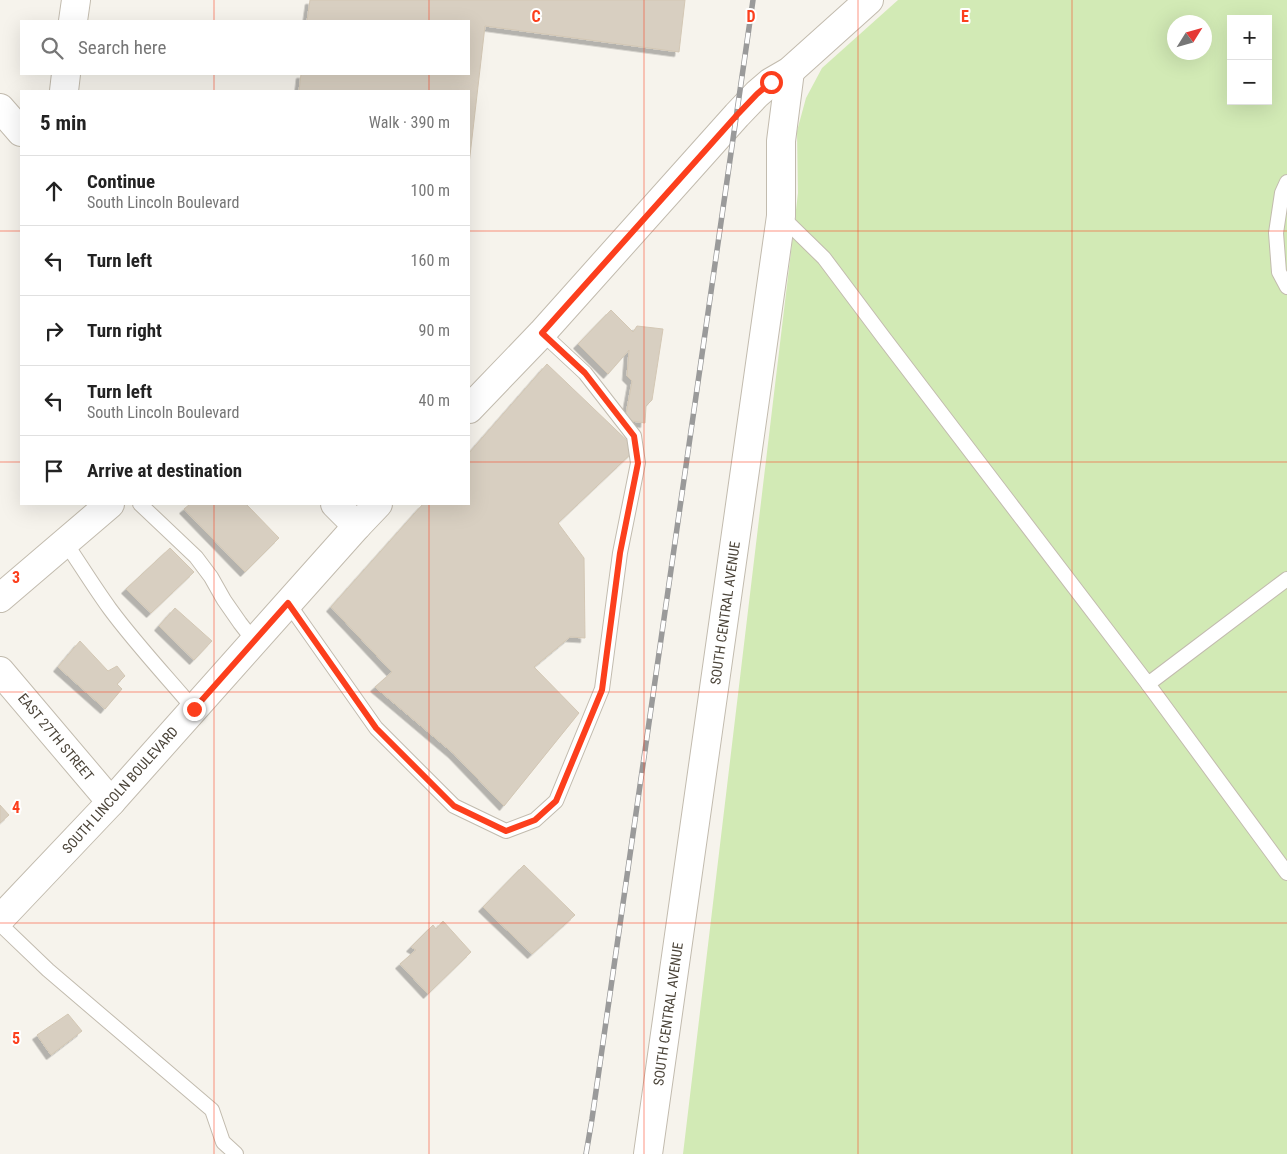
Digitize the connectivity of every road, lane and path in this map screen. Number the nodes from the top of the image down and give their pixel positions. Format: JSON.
{"nodes":[{"id":1,"x":76,"y":0,"type":"edge"},
{"id":2,"x":869,"y":0,"type":"edge"},
{"id":3,"x":73,"y":20,"type":"edge"},
{"id":4,"x":790,"y":71,"type":"junction"},
{"id":5,"x":66,"y":75,"type":"edge"},
{"id":6,"x":64,"y":90,"type":"edge"},
{"id":7,"x":0,"y":108,"type":"edge"},
{"id":8,"x":20,"y":131,"type":"edge"},
{"id":9,"x":1287,"y":182,"type":"edge"},
{"id":10,"x":782,"y":216,"type":"junction"},
{"id":11,"x":1287,"y":286,"type":"edge"},
{"id":12,"x":542,"y":333,"type":"junction"},
{"id":13,"x":470,"y":408,"type":"edge"},
{"id":14,"x":109,"y":505,"type":"edge"},
{"id":15,"x":141,"y":505,"type":"edge"},
{"id":16,"x":337,"y":505,"type":"edge"},
{"id":17,"x":377,"y":505,"type":"edge"},
{"id":18,"x":357,"y":526,"type":"junction"},
{"id":19,"x":65,"y":542,"type":"junction"},
{"id":20,"x":1287,"y":579,"type":"edge"},
{"id":21,"x":0,"y":598,"type":"edge"},
{"id":22,"x":288,"y":603,"type":"junction"},
{"id":23,"x":254,"y":641,"type":"junction"},
{"id":24,"x":0,"y":672,"type":"edge"},
{"id":25,"x":1148,"y":684,"type":"junction"},
{"id":26,"x":194,"y":709,"type":"junction"},
{"id":27,"x":111,"y":802,"type":"junction"},
{"id":28,"x":1287,"y":873,"type":"edge"},
{"id":29,"x":0,"y":919,"type":"edge"},
{"id":30,"x":0,"y":924,"type":"edge"},
{"id":31,"x":236,"y":1154,"type":"edge"},
{"id":32,"x":648,"y":1154,"type":"edge"}],
"edges":[{"from":1,"to":3,"type":"street"},
{"from":2,"to":4,"type":"street"},
{"from":4,"to":10,"type":"street","name":"SOUTH CENTRAL AVENUE"},
{"from":4,"to":12,"type":"street"},
{"from":5,"to":6,"type":"street"},
{"from":7,"to":8,"type":"street"},
{"from":9,"to":11,"type":"lane"},
{"from":10,"to":25,"type":"lane"},
{"from":10,"to":32,"type":"street","name":"SOUTH CENTRAL AVENUE"},
{"from":12,"to":13,"type":"street"},
{"from":12,"to":22,"type":"lane"},
{"from":14,"to":19,"type":"street"},
{"from":15,"to":23,"type":"lane"},
{"from":16,"to":18,"type":"street"},
{"from":17,"to":18,"type":"street","name":"SOUTH LINCOLN BOULEVARD"},
{"from":18,"to":22,"type":"street","name":"SOUTH LINCOLN BOULEVARD"},
{"from":19,"to":21,"type":"street"},
{"from":19,"to":26,"type":"lane"},
{"from":20,"to":25,"type":"lane"},
{"from":22,"to":23,"type":"street","name":"SOUTH LINCOLN BOULEVARD"},
{"from":23,"to":26,"type":"street","name":"SOUTH LINCOLN BOULEVARD"},
{"from":24,"to":27,"type":"street","name":"EAST 27TH STREET"},
{"from":25,"to":28,"type":"lane"},
{"from":26,"to":27,"type":"street","name":"SOUTH LINCOLN BOULEVARD"},
{"from":27,"to":29,"type":"street","name":"SOUTH LINCOLN BOULEVARD"},
{"from":30,"to":31,"type":"lane"}]}
